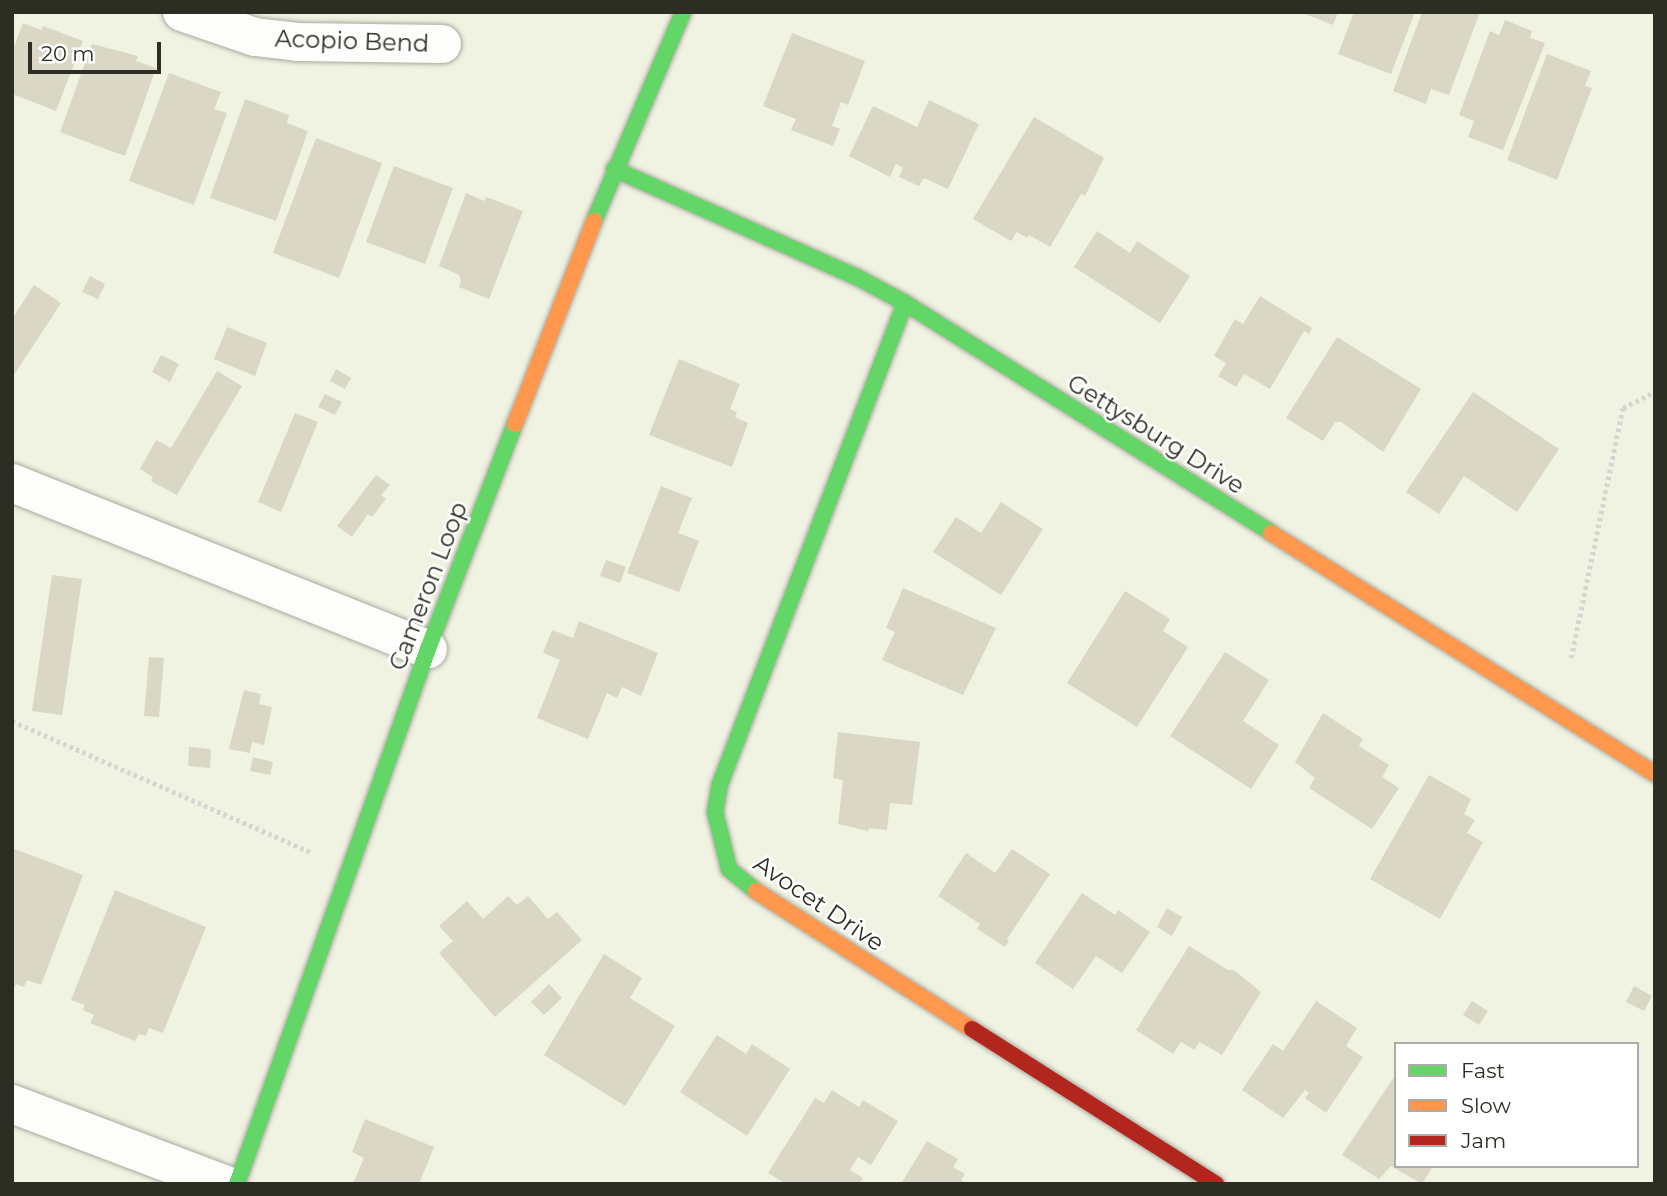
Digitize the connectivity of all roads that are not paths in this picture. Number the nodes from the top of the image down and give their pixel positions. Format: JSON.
{"nodes":[{"id":1,"x":183,"y":12,"type":"edge"},
{"id":2,"x":683,"y":12,"type":"edge"},
{"id":3,"x":442,"y":44,"type":"dead end"},
{"id":4,"x":614,"y":169,"type":"junction"},
{"id":5,"x":905,"y":303,"type":"junction"},
{"id":6,"x":12,"y":483,"type":"edge"},
{"id":7,"x":428,"y":649,"type":"junction"},
{"id":8,"x":1655,"y":774,"type":"edge"},
{"id":9,"x":12,"y":1104,"type":"edge"},
{"id":10,"x":224,"y":1184,"type":"edge"},
{"id":11,"x":237,"y":1184,"type":"edge"},
{"id":12,"x":1216,"y":1184,"type":"edge"}],
"edges":[{"from":1,"to":3,"type":"street","name":"Acopio Bend"},
{"from":2,"to":4,"type":"street","name":"Cameron Loop"},
{"from":4,"to":5,"type":"street","name":"Gettysburg Drive"},
{"from":4,"to":7,"type":"street","name":"Cameron Loop"},
{"from":5,"to":8,"type":"street","name":"Gettysburg Drive"},
{"from":5,"to":12,"type":"street","name":"Avocet Drive"},
{"from":6,"to":7,"type":"street"},
{"from":7,"to":11,"type":"street","name":"Cameron Loop"},
{"from":9,"to":10,"type":"street"}]}
